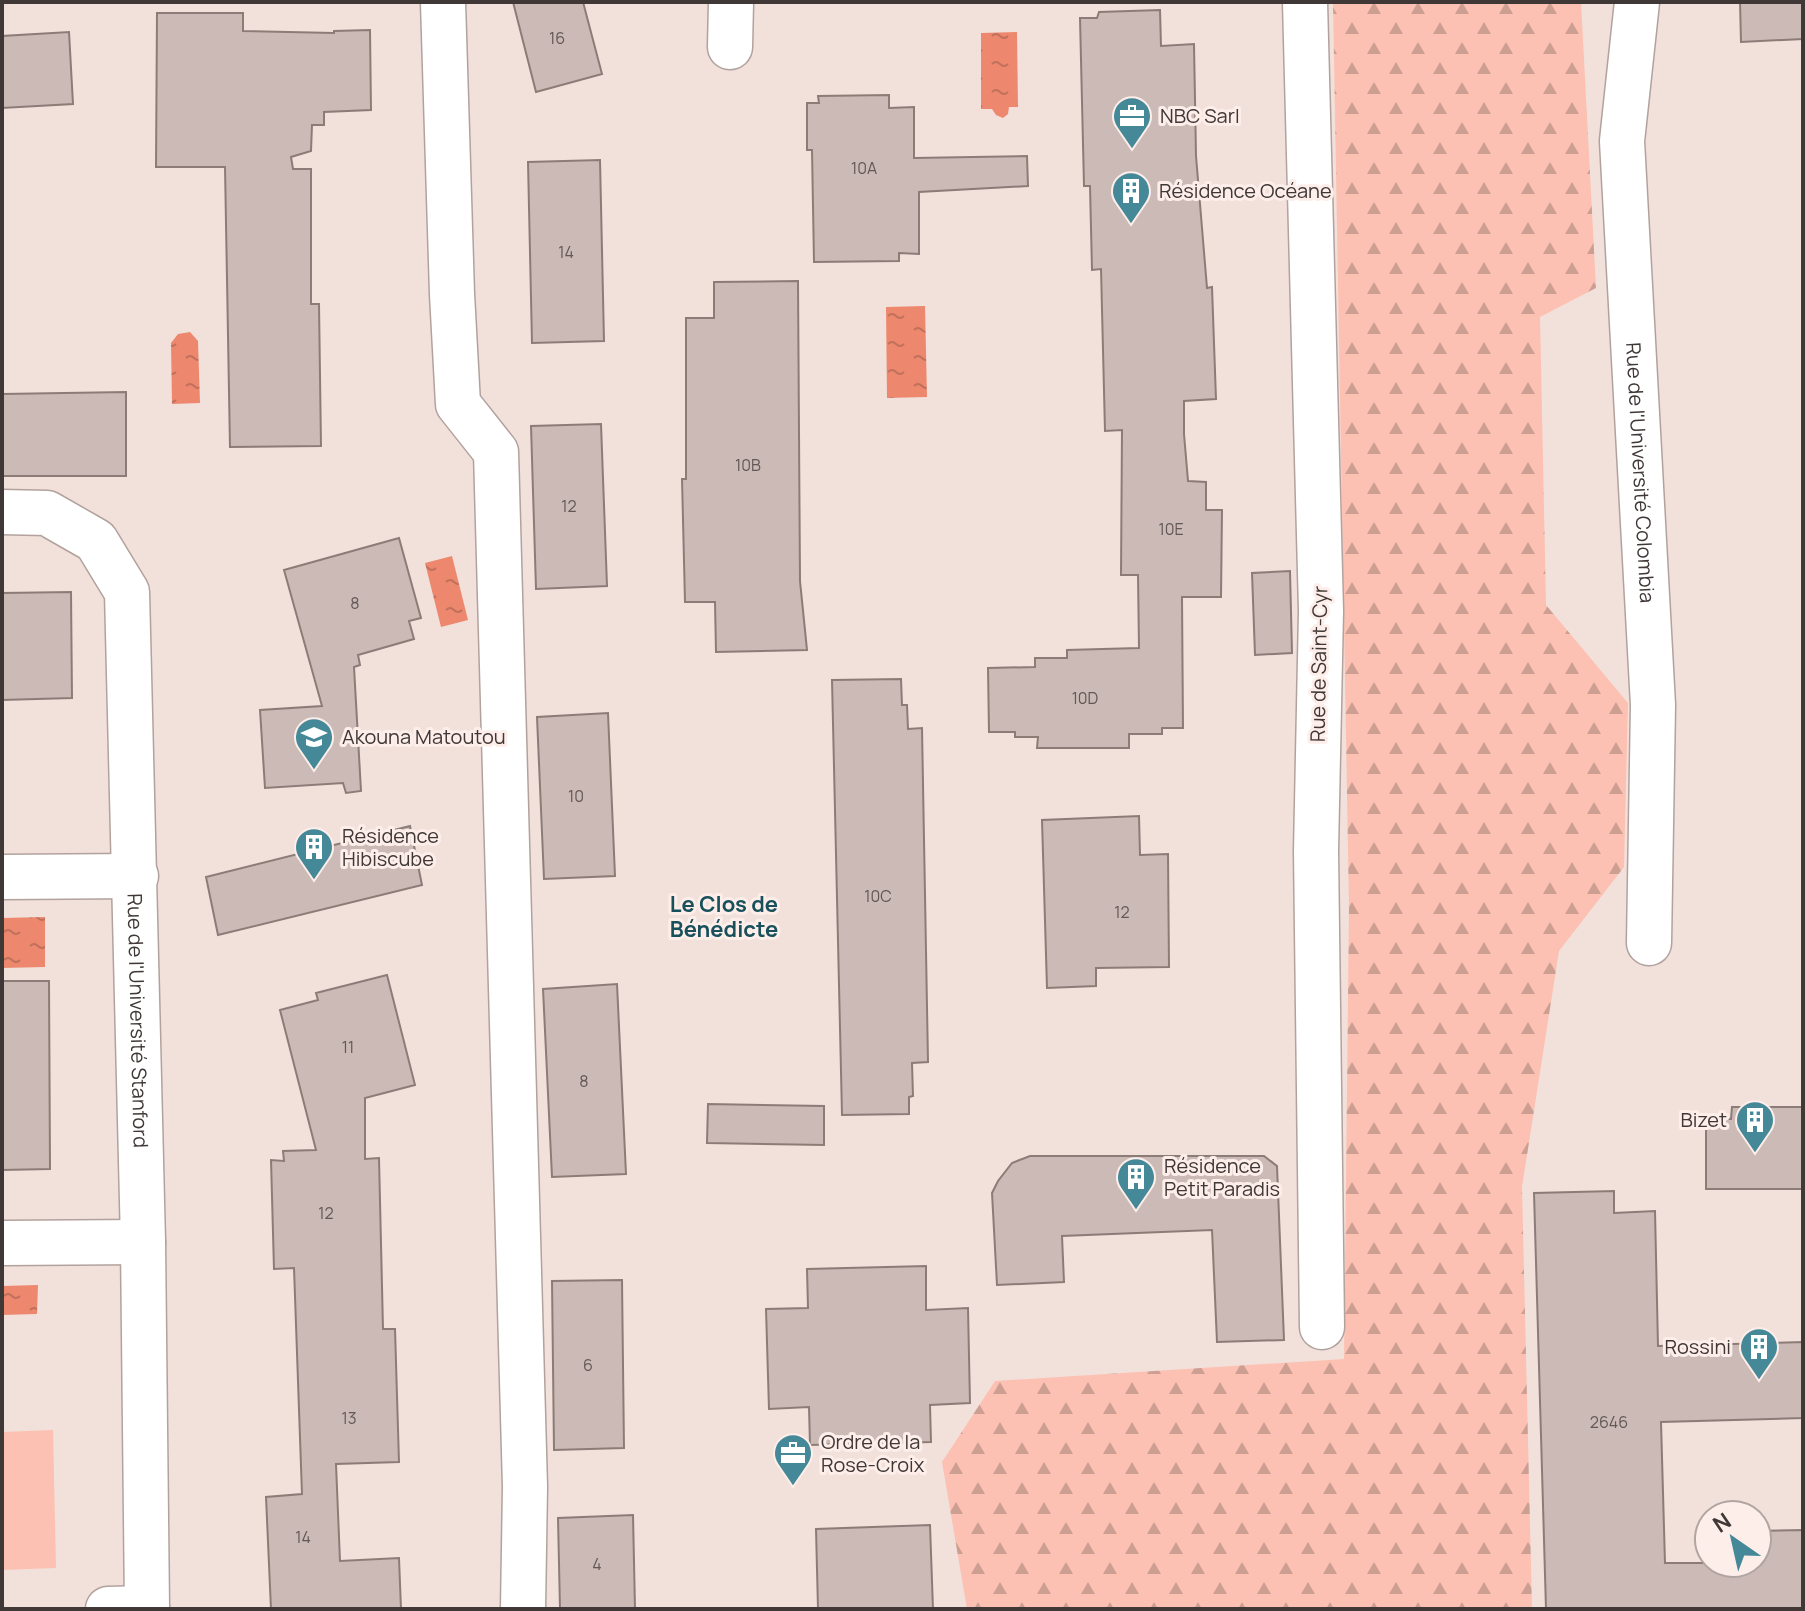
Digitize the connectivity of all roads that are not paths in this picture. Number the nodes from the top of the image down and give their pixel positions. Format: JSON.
{"nodes":[{"id":1,"x":443,"y":2,"type":"edge"},
{"id":2,"x":731,"y":2,"type":"edge"},
{"id":3,"x":1305,"y":2,"type":"edge"},
{"id":4,"x":1637,"y":2,"type":"edge"},
{"id":5,"x":730,"y":47,"type":"dead end"},
{"id":6,"x":2,"y":512,"type":"edge"},
{"id":7,"x":136,"y":876,"type":"junction"},
{"id":8,"x":2,"y":877,"type":"edge"},
{"id":9,"x":1649,"y":943,"type":"dead end"},
{"id":10,"x":143,"y":1242,"type":"junction"},
{"id":11,"x":2,"y":1243,"type":"edge"},
{"id":12,"x":1322,"y":1327,"type":"dead end"},
{"id":13,"x":134,"y":1609,"type":"edge"},
{"id":14,"x":523,"y":1609,"type":"edge"}],
"edges":[{"from":1,"to":14,"type":"street"},
{"from":2,"to":5,"type":"street"},
{"from":3,"to":12,"type":"street","name":"Rue de Saint-Cyr"},
{"from":4,"to":9,"type":"street","name":"Rue de l'Université Colombia"},
{"from":6,"to":7,"type":"street","name":"Rue de l'Université Stanford"},
{"from":7,"to":8,"type":"street"},
{"from":7,"to":10,"type":"street","name":"Rue de l'Université Stanford"},
{"from":10,"to":11,"type":"street"},
{"from":10,"to":13,"type":"street","name":"Rue de l'Université Stanford"}]}
